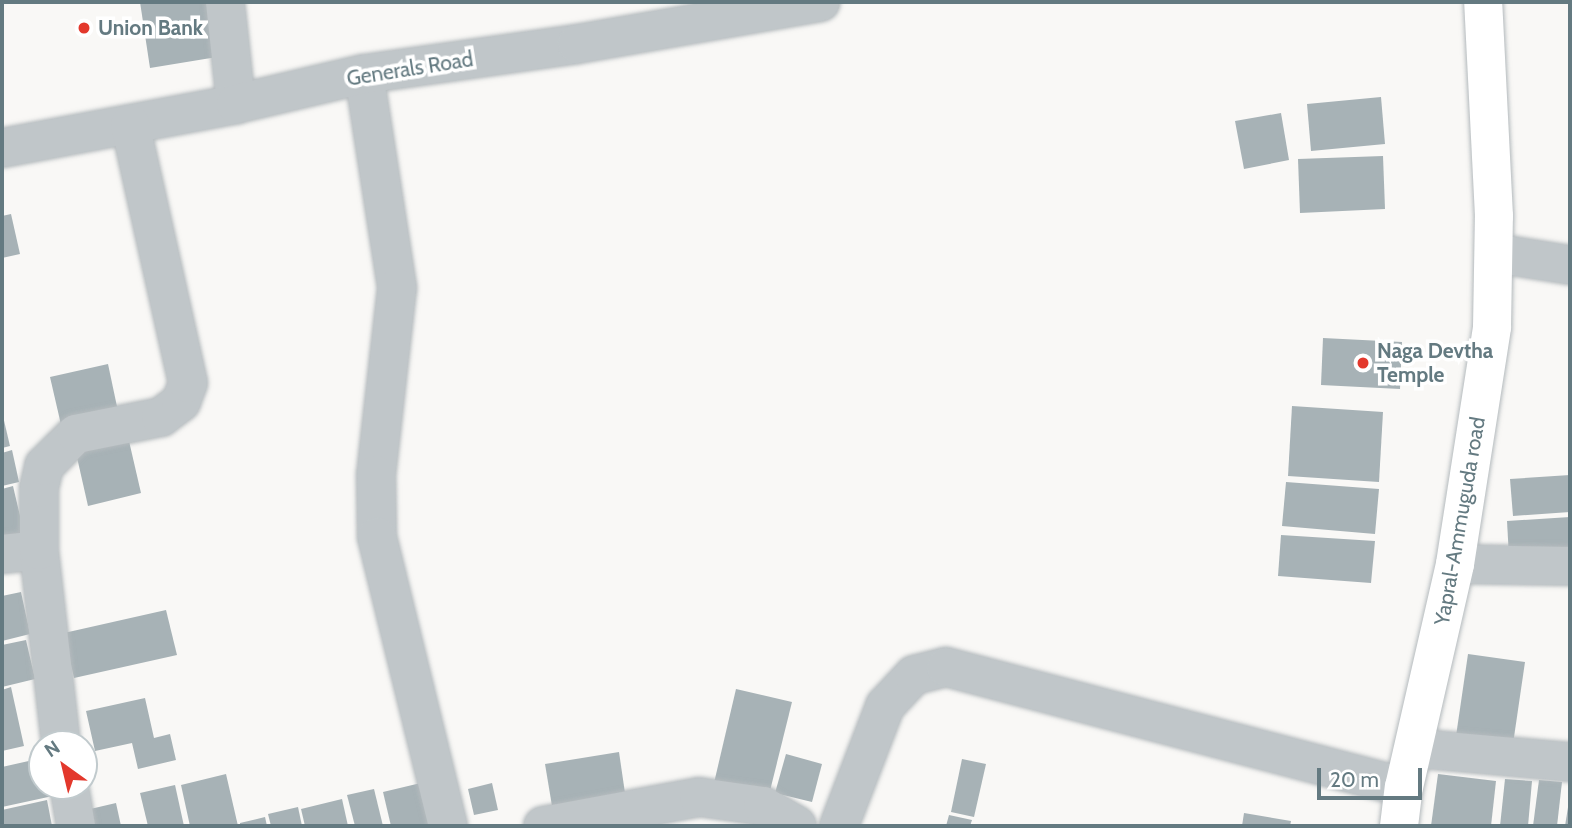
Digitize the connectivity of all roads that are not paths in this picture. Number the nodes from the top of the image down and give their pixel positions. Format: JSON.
{"nodes":[{"id":1,"x":225,"y":2,"type":"edge"},
{"id":2,"x":820,"y":2,"type":"edge"},
{"id":3,"x":1483,"y":2,"type":"edge"},
{"id":4,"x":364,"y":74,"type":"junction"},
{"id":5,"x":236,"y":104,"type":"junction"},
{"id":6,"x":130,"y":124,"type":"junction"},
{"id":7,"x":2,"y":148,"type":"edge"},
{"id":8,"x":1494,"y":253,"type":"junction"},
{"id":9,"x":1570,"y":265,"type":"edge"},
{"id":10,"x":20,"y":552,"type":"edge"},
{"id":11,"x":1455,"y":564,"type":"junction"},
{"id":12,"x":1570,"y":566,"type":"edge"},
{"id":13,"x":58,"y":730,"type":"edge"},
{"id":14,"x":1413,"y":748,"type":"junction"},
{"id":15,"x":1570,"y":762,"type":"edge"},
{"id":16,"x":1404,"y":787,"type":"junction"},
{"id":17,"x":71,"y":800,"type":"edge"},
{"id":18,"x":76,"y":826,"type":"edge"},
{"id":19,"x":448,"y":826,"type":"edge"},
{"id":20,"x":543,"y":826,"type":"edge"},
{"id":21,"x":797,"y":826,"type":"edge"},
{"id":22,"x":839,"y":826,"type":"edge"},
{"id":23,"x":1399,"y":826,"type":"edge"}],
"edges":[{"from":1,"to":5,"type":"street"},
{"from":2,"to":4,"type":"street","name":"Generals Road"},
{"from":3,"to":8,"type":"main road","name":"Yapral-Ammuguda road"},
{"from":4,"to":5,"type":"street","name":"Generals Road"},
{"from":4,"to":19,"type":"street"},
{"from":5,"to":6,"type":"street","name":"Generals Road"},
{"from":6,"to":7,"type":"street","name":"Generals Road"},
{"from":6,"to":10,"type":"street"},
{"from":8,"to":9,"type":"street"},
{"from":8,"to":11,"type":"main road","name":"Yapral-Ammuguda road"},
{"from":10,"to":13,"type":"street"},
{"from":11,"to":12,"type":"street"},
{"from":11,"to":14,"type":"main road","name":"Yapral-Ammuguda road"},
{"from":14,"to":15,"type":"street"},
{"from":14,"to":16,"type":"main road","name":"Yapral-Ammuguda road"},
{"from":16,"to":22,"type":"street"},
{"from":16,"to":23,"type":"main road","name":"Yapral-Ammuguda road"},
{"from":17,"to":18,"type":"street"},
{"from":20,"to":21,"type":"street"}]}
